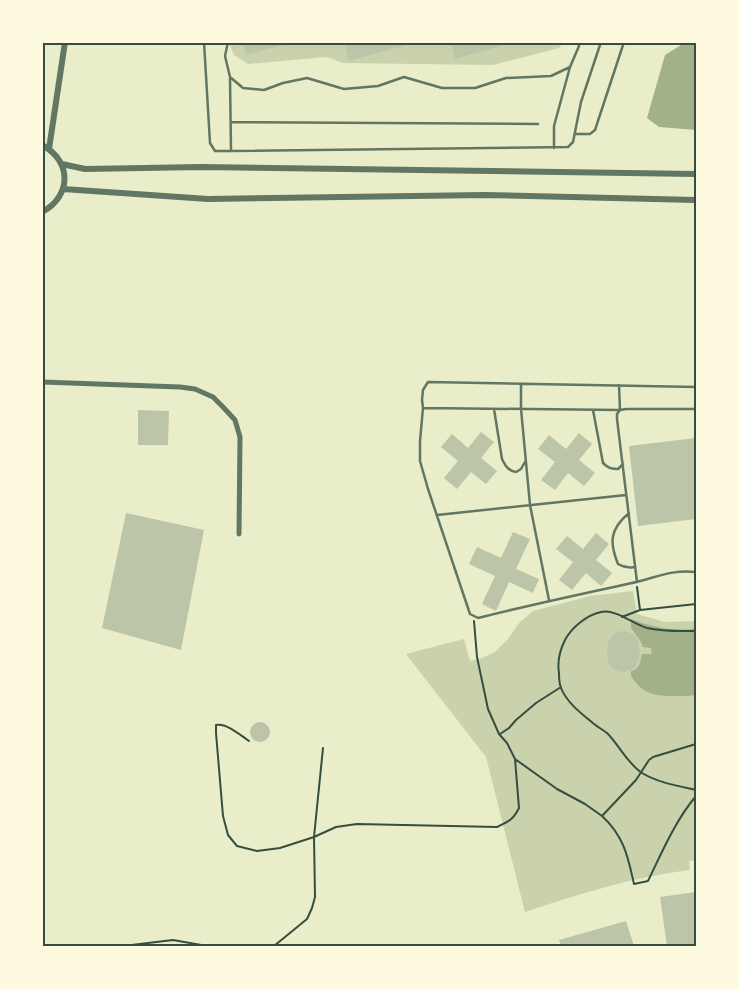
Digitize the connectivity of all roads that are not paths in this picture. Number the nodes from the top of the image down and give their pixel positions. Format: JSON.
{"nodes":[{"id":1,"x":65,"y":42,"type":"edge"},
{"id":2,"x":204,"y":42,"type":"edge"},
{"id":3,"x":228,"y":42,"type":"edge"},
{"id":4,"x":578,"y":42,"type":"edge"},
{"id":5,"x":601,"y":42,"type":"edge"},
{"id":6,"x":624,"y":42,"type":"edge"},
{"id":7,"x":570,"y":67,"type":"junction"},
{"id":8,"x":230,"y":77,"type":"junction"},
{"id":9,"x":231,"y":122,"type":"junction"},
{"id":10,"x":538,"y":124,"type":"dead end"},
{"id":11,"x":574,"y":134,"type":"junction"},
{"id":12,"x":42,"y":145,"type":"edge"},
{"id":13,"x":554,"y":148,"type":"junction"},
{"id":14,"x":49,"y":149,"type":"junction"},
{"id":15,"x":231,"y":151,"type":"junction"},
{"id":16,"x":62,"y":164,"type":"junction"},
{"id":17,"x":696,"y":174,"type":"edge"},
{"id":18,"x":63,"y":190,"type":"junction"},
{"id":19,"x":696,"y":200,"type":"edge"},
{"id":20,"x":42,"y":212,"type":"edge"},
{"id":21,"x":42,"y":382,"type":"edge"},
{"id":22,"x":521,"y":384,"type":"junction"},
{"id":23,"x":619,"y":385,"type":"junction"},
{"id":24,"x":696,"y":387,"type":"edge"},
{"id":25,"x":423,"y":408,"type":"junction"},
{"id":26,"x":494,"y":408,"type":"junction"},
{"id":27,"x":521,"y":409,"type":"junction"},
{"id":28,"x":696,"y":409,"type":"edge"},
{"id":29,"x":593,"y":410,"type":"junction"},
{"id":30,"x":620,"y":410,"type":"junction"},
{"id":31,"x":526,"y":461,"type":"junction"},
{"id":32,"x":622,"y":464,"type":"junction"},
{"id":33,"x":626,"y":495,"type":"junction"},
{"id":34,"x":530,"y":505,"type":"junction"},
{"id":35,"x":629,"y":513,"type":"junction"},
{"id":36,"x":437,"y":515,"type":"junction"},
{"id":37,"x":239,"y":534,"type":"dead end"},
{"id":38,"x":635,"y":567,"type":"junction"},
{"id":39,"x":696,"y":572,"type":"edge"},
{"id":40,"x":637,"y":582,"type":"junction"},
{"id":41,"x":549,"y":600,"type":"junction"}],
"edges":[{"from":1,"to":14,"type":"street"},
{"from":2,"to":15,"type":"lane"},
{"from":3,"to":8,"type":"lane"},
{"from":4,"to":7,"type":"lane"},
{"from":5,"to":11,"type":"lane"},
{"from":6,"to":11,"type":"lane"},
{"from":7,"to":8,"type":"lane"},
{"from":7,"to":13,"type":"lane"},
{"from":8,"to":9,"type":"lane"},
{"from":9,"to":10,"type":"lane"},
{"from":9,"to":15,"type":"lane"},
{"from":11,"to":13,"type":"lane"},
{"from":12,"to":14,"type":"street"},
{"from":13,"to":15,"type":"lane"},
{"from":14,"to":16,"type":"street"},
{"from":16,"to":17,"type":"street"},
{"from":16,"to":18,"type":"street"},
{"from":18,"to":19,"type":"street"},
{"from":18,"to":20,"type":"street"},
{"from":21,"to":37,"type":"street"},
{"from":22,"to":23,"type":"lane"},
{"from":22,"to":25,"type":"lane"},
{"from":22,"to":27,"type":"lane"},
{"from":23,"to":24,"type":"lane"},
{"from":23,"to":30,"type":"lane"},
{"from":25,"to":26,"type":"lane"},
{"from":25,"to":36,"type":"lane"},
{"from":26,"to":27,"type":"lane"},
{"from":26,"to":31,"type":"lane"},
{"from":27,"to":29,"type":"lane"},
{"from":27,"to":31,"type":"lane"},
{"from":28,"to":30,"type":"lane"},
{"from":29,"to":30,"type":"lane"},
{"from":29,"to":32,"type":"lane"},
{"from":30,"to":32,"type":"lane"},
{"from":31,"to":34,"type":"lane"},
{"from":32,"to":33,"type":"lane"},
{"from":33,"to":34,"type":"lane"},
{"from":33,"to":35,"type":"lane"},
{"from":34,"to":36,"type":"lane"},
{"from":34,"to":41,"type":"lane"},
{"from":35,"to":38,"type":"lane"},
{"from":35,"to":38,"type":"lane"},
{"from":36,"to":41,"type":"lane"},
{"from":38,"to":40,"type":"lane"},
{"from":39,"to":40,"type":"lane"},
{"from":40,"to":41,"type":"lane"}]}
